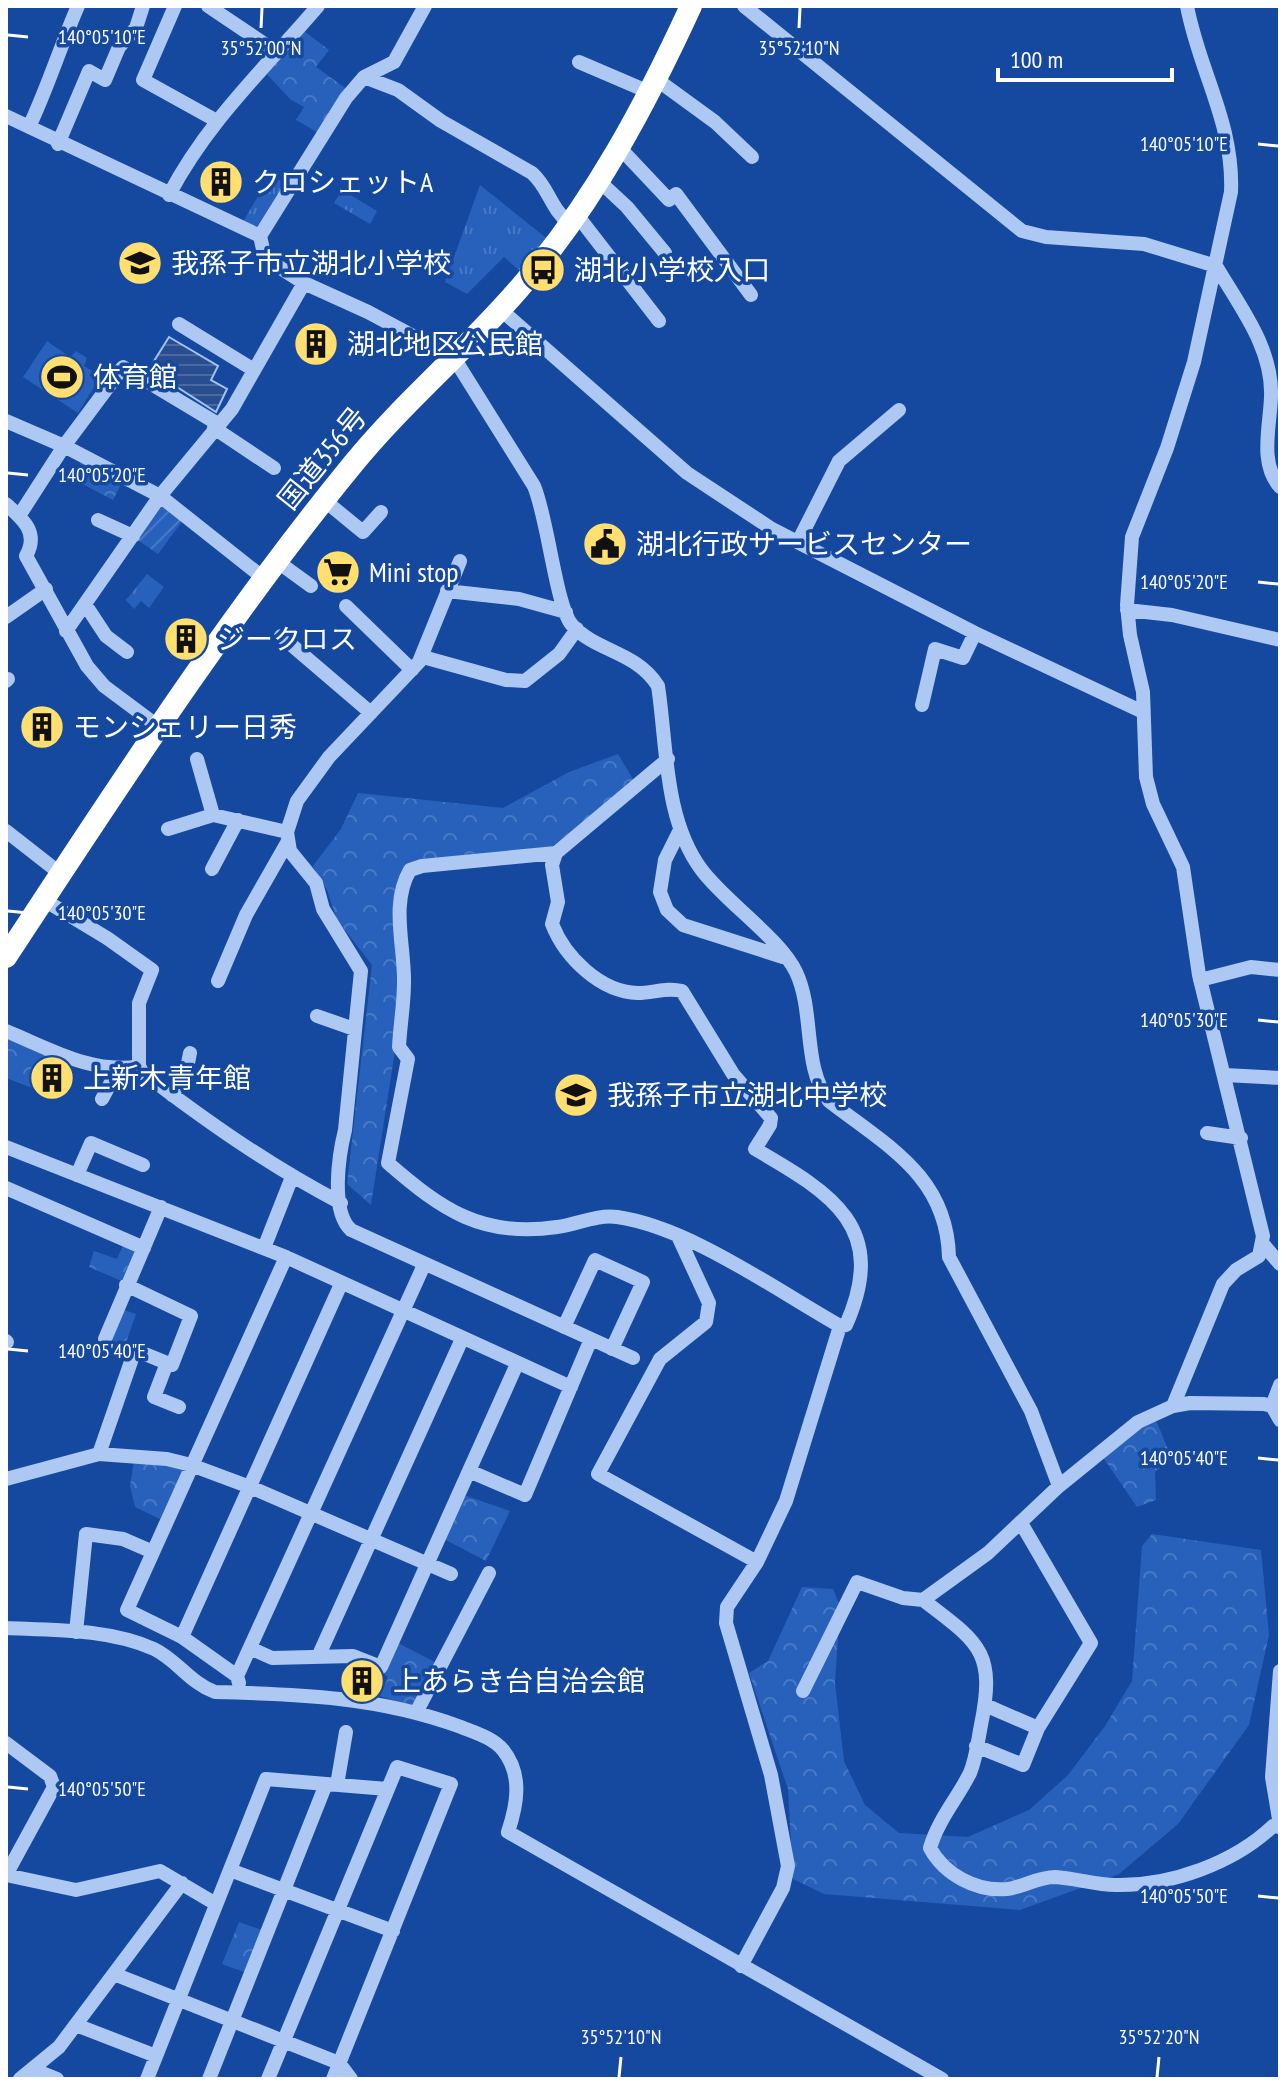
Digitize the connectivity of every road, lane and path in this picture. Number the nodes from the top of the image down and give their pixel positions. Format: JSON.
{"nodes":[{"id":1,"x":78,"y":6,"type":"edge"},
{"id":2,"x":143,"y":6,"type":"edge"},
{"id":3,"x":175,"y":6,"type":"edge"},
{"id":4,"x":208,"y":6,"type":"edge"},
{"id":5,"x":318,"y":6,"type":"edge"},
{"id":6,"x":425,"y":6,"type":"edge"},
{"id":7,"x":691,"y":6,"type":"edge"},
{"id":8,"x":744,"y":6,"type":"edge"},
{"id":9,"x":1187,"y":6,"type":"edge"},
{"id":10,"x":275,"y":51,"type":"junction"},
{"id":11,"x":579,"y":62,"type":"dead end"},
{"id":12,"x":364,"y":77,"type":"junction"},
{"id":13,"x":652,"y":86,"type":"junction"},
{"id":14,"x":6,"y":116,"type":"edge"},
{"id":15,"x":217,"y":121,"type":"junction"},
{"id":16,"x":29,"y":127,"type":"junction"},
{"id":17,"x":58,"y":144,"type":"junction"},
{"id":18,"x":619,"y":147,"type":"junction"},
{"id":19,"x":752,"y":157,"type":"dead end"},
{"id":20,"x":598,"y":180,"type":"junction"},
{"id":21,"x":169,"y":195,"type":"junction"},
{"id":22,"x":573,"y":219,"type":"junction"},
{"id":23,"x":260,"y":236,"type":"junction"},
{"id":24,"x":665,"y":253,"type":"dead end"},
{"id":25,"x":1216,"y":266,"type":"junction"},
{"id":26,"x":304,"y":283,"type":"junction"},
{"id":27,"x":751,"y":295,"type":"dead end"},
{"id":28,"x":500,"y":309,"type":"junction"},
{"id":29,"x":659,"y":321,"type":"dead end"},
{"id":30,"x":179,"y":324,"type":"dead end"},
{"id":31,"x":454,"y":358,"type":"junction"},
{"id":32,"x":254,"y":370,"type":"junction"},
{"id":33,"x":899,"y":410,"type":"dead end"},
{"id":34,"x":6,"y":421,"type":"edge"},
{"id":35,"x":216,"y":426,"type":"junction"},
{"id":36,"x":64,"y":446,"type":"junction"},
{"id":37,"x":274,"y":468,"type":"dead end"},
{"id":38,"x":1280,"y":487,"type":"edge"},
{"id":39,"x":160,"y":496,"type":"junction"},
{"id":40,"x":324,"y":500,"type":"junction"},
{"id":41,"x":6,"y":504,"type":"edge"},
{"id":42,"x":381,"y":512,"type":"dead end"},
{"id":43,"x":19,"y":516,"type":"junction"},
{"id":44,"x":98,"y":520,"type":"dead end"},
{"id":45,"x":133,"y":536,"type":"junction"},
{"id":46,"x":798,"y":542,"type":"junction"},
{"id":47,"x":460,"y":561,"type":"dead end"},
{"id":48,"x":272,"y":571,"type":"junction"},
{"id":49,"x":311,"y":586,"type":"dead end"},
{"id":50,"x":46,"y":589,"type":"junction"},
{"id":51,"x":447,"y":591,"type":"junction"},
{"id":52,"x":85,"y":604,"type":"junction"},
{"id":53,"x":346,"y":606,"type":"dead end"},
{"id":54,"x":1127,"y":610,"type":"junction"},
{"id":55,"x":566,"y":612,"type":"junction"},
{"id":56,"x":6,"y":617,"type":"edge"},
{"id":57,"x":577,"y":629,"type":"junction"},
{"id":58,"x":66,"y":631,"type":"junction"},
{"id":59,"x":975,"y":633,"type":"junction"},
{"id":60,"x":281,"y":636,"type":"dead end"},
{"id":61,"x":1280,"y":640,"type":"edge"},
{"id":62,"x":127,"y":652,"type":"dead end"},
{"id":63,"x":423,"y":657,"type":"junction"},
{"id":64,"x":412,"y":670,"type":"junction"},
{"id":65,"x":922,"y":705,"type":"dead end"},
{"id":66,"x":1143,"y":712,"type":"junction"},
{"id":67,"x":371,"y":713,"type":"junction"},
{"id":68,"x":159,"y":727,"type":"junction"},
{"id":69,"x":197,"y":759,"type":"dead end"},
{"id":70,"x":668,"y":759,"type":"junction"},
{"id":71,"x":213,"y":815,"type":"junction"},
{"id":72,"x":238,"y":820,"type":"junction"},
{"id":73,"x":168,"y":829,"type":"dead end"},
{"id":74,"x":680,"y":830,"type":"junction"},
{"id":75,"x":6,"y":831,"type":"edge"},
{"id":76,"x":287,"y":837,"type":"junction"},
{"id":77,"x":556,"y":853,"type":"junction"},
{"id":78,"x":212,"y":870,"type":"dead end"},
{"id":79,"x":61,"y":874,"type":"junction"},
{"id":80,"x":44,"y":900,"type":"junction"},
{"id":81,"x":10,"y":943,"type":"edge"},
{"id":82,"x":783,"y":957,"type":"junction"},
{"id":83,"x":1280,"y":970,"type":"edge"},
{"id":84,"x":1200,"y":980,"type":"junction"},
{"id":85,"x":218,"y":981,"type":"dead end"},
{"id":86,"x":317,"y":1016,"type":"dead end"},
{"id":87,"x":354,"y":1029,"type":"junction"},
{"id":88,"x":6,"y":1031,"type":"edge"},
{"id":89,"x":190,"y":1053,"type":"dead end"},
{"id":90,"x":139,"y":1066,"type":"junction"},
{"id":91,"x":117,"y":1071,"type":"junction"},
{"id":92,"x":1225,"y":1075,"type":"junction"},
{"id":93,"x":1280,"y":1078,"type":"edge"},
{"id":94,"x":172,"y":1095,"type":"junction"},
{"id":95,"x":102,"y":1099,"type":"dead end"},
{"id":96,"x":1207,"y":1133,"type":"dead end"},
{"id":97,"x":1241,"y":1138,"type":"junction"},
{"id":98,"x":6,"y":1147,"type":"edge"},
{"id":99,"x":143,"y":1165,"type":"dead end"},
{"id":100,"x":77,"y":1175,"type":"junction"},
{"id":101,"x":292,"y":1177,"type":"junction"},
{"id":102,"x":6,"y":1188,"type":"edge"},
{"id":103,"x":341,"y":1203,"type":"junction"},
{"id":104,"x":161,"y":1207,"type":"junction"},
{"id":105,"x":678,"y":1236,"type":"junction"},
{"id":106,"x":1263,"y":1244,"type":"junction"},
{"id":107,"x":144,"y":1248,"type":"junction"},
{"id":108,"x":264,"y":1248,"type":"junction"},
{"id":109,"x":286,"y":1257,"type":"junction"},
{"id":110,"x":1280,"y":1264,"type":"edge"},
{"id":111,"x":424,"y":1265,"type":"junction"},
{"id":112,"x":341,"y":1284,"type":"junction"},
{"id":113,"x":126,"y":1285,"type":"junction"},
{"id":114,"x":402,"y":1313,"type":"junction"},
{"id":115,"x":840,"y":1326,"type":"junction"},
{"id":116,"x":564,"y":1327,"type":"junction"},
{"id":117,"x":105,"y":1339,"type":"dead end"},
{"id":118,"x":462,"y":1339,"type":"junction"},
{"id":119,"x":591,"y":1339,"type":"junction"},
{"id":120,"x":612,"y":1349,"type":"junction"},
{"id":121,"x":633,"y":1358,"type":"dead end"},
{"id":122,"x":167,"y":1363,"type":"junction"},
{"id":123,"x":517,"y":1364,"type":"junction"},
{"id":124,"x":1280,"y":1385,"type":"edge"},
{"id":125,"x":571,"y":1387,"type":"junction"},
{"id":126,"x":1173,"y":1406,"type":"junction"},
{"id":127,"x":179,"y":1407,"type":"dead end"},
{"id":128,"x":1276,"y":1413,"type":"edge"},
{"id":129,"x":99,"y":1454,"type":"junction"},
{"id":130,"x":191,"y":1465,"type":"junction"},
{"id":131,"x":469,"y":1471,"type":"junction"},
{"id":132,"x":6,"y":1479,"type":"edge"},
{"id":133,"x":1059,"y":1486,"type":"junction"},
{"id":134,"x":250,"y":1487,"type":"junction"},
{"id":135,"x":309,"y":1514,"type":"junction"},
{"id":136,"x":1021,"y":1523,"type":"junction"},
{"id":137,"x":368,"y":1540,"type":"junction"},
{"id":138,"x":153,"y":1552,"type":"junction"},
{"id":139,"x":757,"y":1562,"type":"junction"},
{"id":140,"x":427,"y":1566,"type":"junction"},
{"id":141,"x":489,"y":1573,"type":"dead end"},
{"id":142,"x":451,"y":1574,"type":"dead end"},
{"id":143,"x":923,"y":1600,"type":"junction"},
{"id":144,"x":6,"y":1628,"type":"edge"},
{"id":145,"x":76,"y":1632,"type":"junction"},
{"id":146,"x":182,"y":1637,"type":"junction"},
{"id":147,"x":250,"y":1648,"type":"junction"},
{"id":148,"x":318,"y":1657,"type":"junction"},
{"id":149,"x":1280,"y":1671,"type":"edge"},
{"id":150,"x":237,"y":1676,"type":"junction"},
{"id":151,"x":803,"y":1691,"type":"dead end"},
{"id":152,"x":242,"y":1693,"type":"junction"},
{"id":153,"x":985,"y":1705,"type":"junction"},
{"id":154,"x":417,"y":1711,"type":"junction"},
{"id":155,"x":1038,"y":1728,"type":"junction"},
{"id":156,"x":346,"y":1732,"type":"dead end"},
{"id":157,"x":6,"y":1743,"type":"edge"},
{"id":158,"x":976,"y":1746,"type":"junction"},
{"id":159,"x":332,"y":1784,"type":"junction"},
{"id":160,"x":387,"y":1789,"type":"junction"},
{"id":161,"x":1280,"y":1826,"type":"edge"},
{"id":162,"x":230,"y":1870,"type":"junction"},
{"id":163,"x":6,"y":1875,"type":"edge"},
{"id":164,"x":182,"y":1883,"type":"junction"},
{"id":165,"x":284,"y":1891,"type":"junction"},
{"id":166,"x":216,"y":1904,"type":"junction"},
{"id":167,"x":338,"y":1911,"type":"junction"},
{"id":168,"x":393,"y":1931,"type":"junction"},
{"id":169,"x":741,"y":1966,"type":"junction"},
{"id":170,"x":114,"y":1974,"type":"junction"},
{"id":171,"x":177,"y":2000,"type":"junction"},
{"id":172,"x":232,"y":2021,"type":"junction"},
{"id":173,"x":76,"y":2025,"type":"junction"},
{"id":174,"x":283,"y":2041,"type":"junction"},
{"id":175,"x":156,"y":2056,"type":"junction"},
{"id":176,"x":339,"y":2063,"type":"junction"},
{"id":177,"x":32,"y":2069,"type":"junction"},
{"id":178,"x":20,"y":2079,"type":"edge"},
{"id":179,"x":57,"y":2079,"type":"edge"},
{"id":180,"x":147,"y":2079,"type":"edge"},
{"id":181,"x":209,"y":2079,"type":"edge"},
{"id":182,"x":268,"y":2079,"type":"edge"},
{"id":183,"x":333,"y":2079,"type":"edge"},
{"id":184,"x":351,"y":2079,"type":"edge"},
{"id":185,"x":942,"y":2079,"type":"edge"}],
"edges":[{"from":1,"to":16,"type":"street"},
{"from":2,"to":17,"type":"street"},
{"from":3,"to":15,"type":"street"},
{"from":4,"to":10,"type":"street"},
{"from":5,"to":10,"type":"street"},
{"from":6,"to":12,"type":"street"},
{"from":7,"to":13,"type":"highway","name":"国道356号"},
{"from":8,"to":25,"type":"street"},
{"from":9,"to":25,"type":"street"},
{"from":10,"to":15,"type":"street"},
{"from":11,"to":13,"type":"street"},
{"from":12,"to":22,"type":"street"},
{"from":12,"to":23,"type":"street"},
{"from":13,"to":18,"type":"highway","name":"国道356号"},
{"from":13,"to":19,"type":"street"},
{"from":14,"to":16,"type":"street"},
{"from":15,"to":21,"type":"street"},
{"from":16,"to":17,"type":"street"},
{"from":17,"to":21,"type":"street"},
{"from":18,"to":20,"type":"highway","name":"国道356号"},
{"from":18,"to":27,"type":"street"},
{"from":20,"to":22,"type":"highway","name":"国道356号"},
{"from":20,"to":24,"type":"street"},
{"from":21,"to":23,"type":"street"},
{"from":22,"to":28,"type":"highway","name":"国道356号"},
{"from":22,"to":29,"type":"street"},
{"from":23,"to":26,"type":"street"},
{"from":25,"to":38,"type":"street"},
{"from":25,"to":54,"type":"street"},
{"from":26,"to":31,"type":"street"},
{"from":26,"to":32,"type":"street"},
{"from":28,"to":31,"type":"highway","name":"国道356号"},
{"from":28,"to":46,"type":"street"},
{"from":30,"to":32,"type":"street"},
{"from":31,"to":40,"type":"highway","name":"国道356号"},
{"from":31,"to":55,"type":"street"},
{"from":32,"to":35,"type":"street"},
{"from":33,"to":46,"type":"street"},
{"from":34,"to":36,"type":"street"},
{"from":35,"to":36,"type":"street"},
{"from":35,"to":37,"type":"street"},
{"from":35,"to":39,"type":"street"},
{"from":36,"to":39,"type":"street"},
{"from":36,"to":43,"type":"street"},
{"from":39,"to":45,"type":"street"},
{"from":39,"to":48,"type":"street"},
{"from":40,"to":42,"type":"street"},
{"from":40,"to":48,"type":"highway","name":"国道356号"},
{"from":41,"to":43,"type":"street"},
{"from":43,"to":50,"type":"street"},
{"from":44,"to":45,"type":"street"},
{"from":45,"to":52,"type":"street"},
{"from":46,"to":59,"type":"street"},
{"from":47,"to":51,"type":"street"},
{"from":48,"to":49,"type":"street"},
{"from":48,"to":68,"type":"highway","name":"国道356号"},
{"from":50,"to":56,"type":"street"},
{"from":50,"to":58,"type":"street"},
{"from":51,"to":55,"type":"street"},
{"from":51,"to":63,"type":"street"},
{"from":52,"to":58,"type":"street"},
{"from":52,"to":62,"type":"street"},
{"from":53,"to":64,"type":"street"},
{"from":54,"to":61,"type":"street"},
{"from":54,"to":66,"type":"street"},
{"from":55,"to":57,"type":"street"},
{"from":57,"to":63,"type":"street"},
{"from":57,"to":70,"type":"street"},
{"from":58,"to":68,"type":"street"},
{"from":59,"to":65,"type":"street"},
{"from":59,"to":66,"type":"street"},
{"from":60,"to":67,"type":"street"},
{"from":63,"to":64,"type":"street"},
{"from":64,"to":67,"type":"street"},
{"from":66,"to":84,"type":"street"},
{"from":67,"to":76,"type":"street"},
{"from":68,"to":79,"type":"highway","name":"国道356号"},
{"from":69,"to":71,"type":"street"},
{"from":70,"to":74,"type":"street"},
{"from":70,"to":77,"type":"street"},
{"from":71,"to":72,"type":"street"},
{"from":71,"to":73,"type":"street"},
{"from":72,"to":76,"type":"street"},
{"from":72,"to":78,"type":"street"},
{"from":74,"to":82,"type":"street"},
{"from":74,"to":82,"type":"street"},
{"from":75,"to":79,"type":"street"},
{"from":76,"to":85,"type":"street"},
{"from":76,"to":87,"type":"street"},
{"from":77,"to":105,"type":"street"},
{"from":77,"to":115,"type":"street"},
{"from":79,"to":80,"type":"highway","name":"国道356号"},
{"from":80,"to":81,"type":"highway","name":"国道356号"},
{"from":80,"to":90,"type":"street"},
{"from":82,"to":133,"type":"street"},
{"from":83,"to":84,"type":"street"},
{"from":84,"to":92,"type":"street"},
{"from":86,"to":87,"type":"street"},
{"from":87,"to":103,"type":"street"},
{"from":88,"to":91,"type":"street"},
{"from":89,"to":94,"type":"street"},
{"from":90,"to":91,"type":"street"},
{"from":90,"to":94,"type":"street"},
{"from":91,"to":95,"type":"street"},
{"from":92,"to":93,"type":"street"},
{"from":92,"to":97,"type":"street"},
{"from":94,"to":101,"type":"street"},
{"from":96,"to":97,"type":"street"},
{"from":97,"to":106,"type":"street"},
{"from":98,"to":100,"type":"street"},
{"from":99,"to":100,"type":"street"},
{"from":100,"to":104,"type":"street"},
{"from":101,"to":103,"type":"street"},
{"from":101,"to":108,"type":"street"},
{"from":102,"to":107,"type":"street"},
{"from":103,"to":111,"type":"street"},
{"from":104,"to":107,"type":"street"},
{"from":104,"to":108,"type":"street"},
{"from":105,"to":115,"type":"street"},
{"from":105,"to":139,"type":"street"},
{"from":106,"to":110,"type":"street"},
{"from":106,"to":126,"type":"street"},
{"from":107,"to":113,"type":"street"},
{"from":108,"to":109,"type":"street"},
{"from":109,"to":112,"type":"street"},
{"from":109,"to":130,"type":"street"},
{"from":111,"to":114,"type":"street"},
{"from":111,"to":116,"type":"street"},
{"from":112,"to":114,"type":"street"},
{"from":112,"to":134,"type":"street"},
{"from":113,"to":117,"type":"street"},
{"from":113,"to":122,"type":"street"},
{"from":114,"to":118,"type":"street"},
{"from":114,"to":135,"type":"street"},
{"from":115,"to":139,"type":"street"},
{"from":116,"to":119,"type":"street"},
{"from":116,"to":120,"type":"street"},
{"from":118,"to":123,"type":"street"},
{"from":118,"to":137,"type":"street"},
{"from":119,"to":120,"type":"street"},
{"from":119,"to":125,"type":"street"},
{"from":120,"to":121,"type":"street"},
{"from":122,"to":127,"type":"street"},
{"from":122,"to":129,"type":"street"},
{"from":123,"to":125,"type":"street"},
{"from":123,"to":131,"type":"street"},
{"from":124,"to":128,"type":"street"},
{"from":125,"to":131,"type":"street"},
{"from":126,"to":128,"type":"street"},
{"from":126,"to":133,"type":"street"},
{"from":129,"to":130,"type":"street"},
{"from":129,"to":132,"type":"street"},
{"from":130,"to":134,"type":"street"},
{"from":130,"to":138,"type":"street"},
{"from":131,"to":140,"type":"street"},
{"from":133,"to":136,"type":"street"},
{"from":134,"to":135,"type":"street"},
{"from":134,"to":146,"type":"street"},
{"from":135,"to":137,"type":"street"},
{"from":135,"to":147,"type":"street"},
{"from":136,"to":143,"type":"street"},
{"from":136,"to":155,"type":"street"},
{"from":137,"to":140,"type":"street"},
{"from":137,"to":148,"type":"street"},
{"from":138,"to":145,"type":"street"},
{"from":138,"to":146,"type":"street"},
{"from":139,"to":169,"type":"street"},
{"from":140,"to":142,"type":"street"},
{"from":140,"to":148,"type":"street"},
{"from":141,"to":154,"type":"street"},
{"from":143,"to":151,"type":"street"},
{"from":143,"to":153,"type":"street"},
{"from":144,"to":145,"type":"street"},
{"from":145,"to":152,"type":"street"},
{"from":146,"to":150,"type":"street"},
{"from":147,"to":148,"type":"street"},
{"from":147,"to":150,"type":"street"},
{"from":149,"to":161,"type":"street"},
{"from":150,"to":152,"type":"street"},
{"from":152,"to":154,"type":"street"},
{"from":153,"to":155,"type":"street"},
{"from":153,"to":158,"type":"street"},
{"from":154,"to":169,"type":"street"},
{"from":155,"to":158,"type":"street"},
{"from":156,"to":159,"type":"street"},
{"from":157,"to":163,"type":"street"},
{"from":158,"to":161,"type":"street"},
{"from":159,"to":160,"type":"street"},
{"from":159,"to":162,"type":"street"},
{"from":159,"to":165,"type":"street"},
{"from":160,"to":167,"type":"street"},
{"from":160,"to":168,"type":"street"},
{"from":162,"to":165,"type":"street"},
{"from":162,"to":166,"type":"street"},
{"from":163,"to":164,"type":"street"},
{"from":164,"to":166,"type":"street"},
{"from":164,"to":170,"type":"street"},
{"from":165,"to":167,"type":"street"},
{"from":165,"to":172,"type":"street"},
{"from":166,"to":171,"type":"street"},
{"from":167,"to":168,"type":"street"},
{"from":167,"to":174,"type":"street"},
{"from":168,"to":176,"type":"street"},
{"from":169,"to":185,"type":"street"},
{"from":170,"to":171,"type":"street"},
{"from":170,"to":173,"type":"street"},
{"from":171,"to":172,"type":"street"},
{"from":171,"to":175,"type":"street"},
{"from":172,"to":174,"type":"street"},
{"from":172,"to":181,"type":"street"},
{"from":173,"to":175,"type":"street"},
{"from":173,"to":177,"type":"street"},
{"from":174,"to":176,"type":"street"},
{"from":174,"to":182,"type":"street"},
{"from":175,"to":180,"type":"street"},
{"from":176,"to":183,"type":"street"},
{"from":176,"to":184,"type":"street"},
{"from":177,"to":178,"type":"street"},
{"from":177,"to":179,"type":"street"}]}
